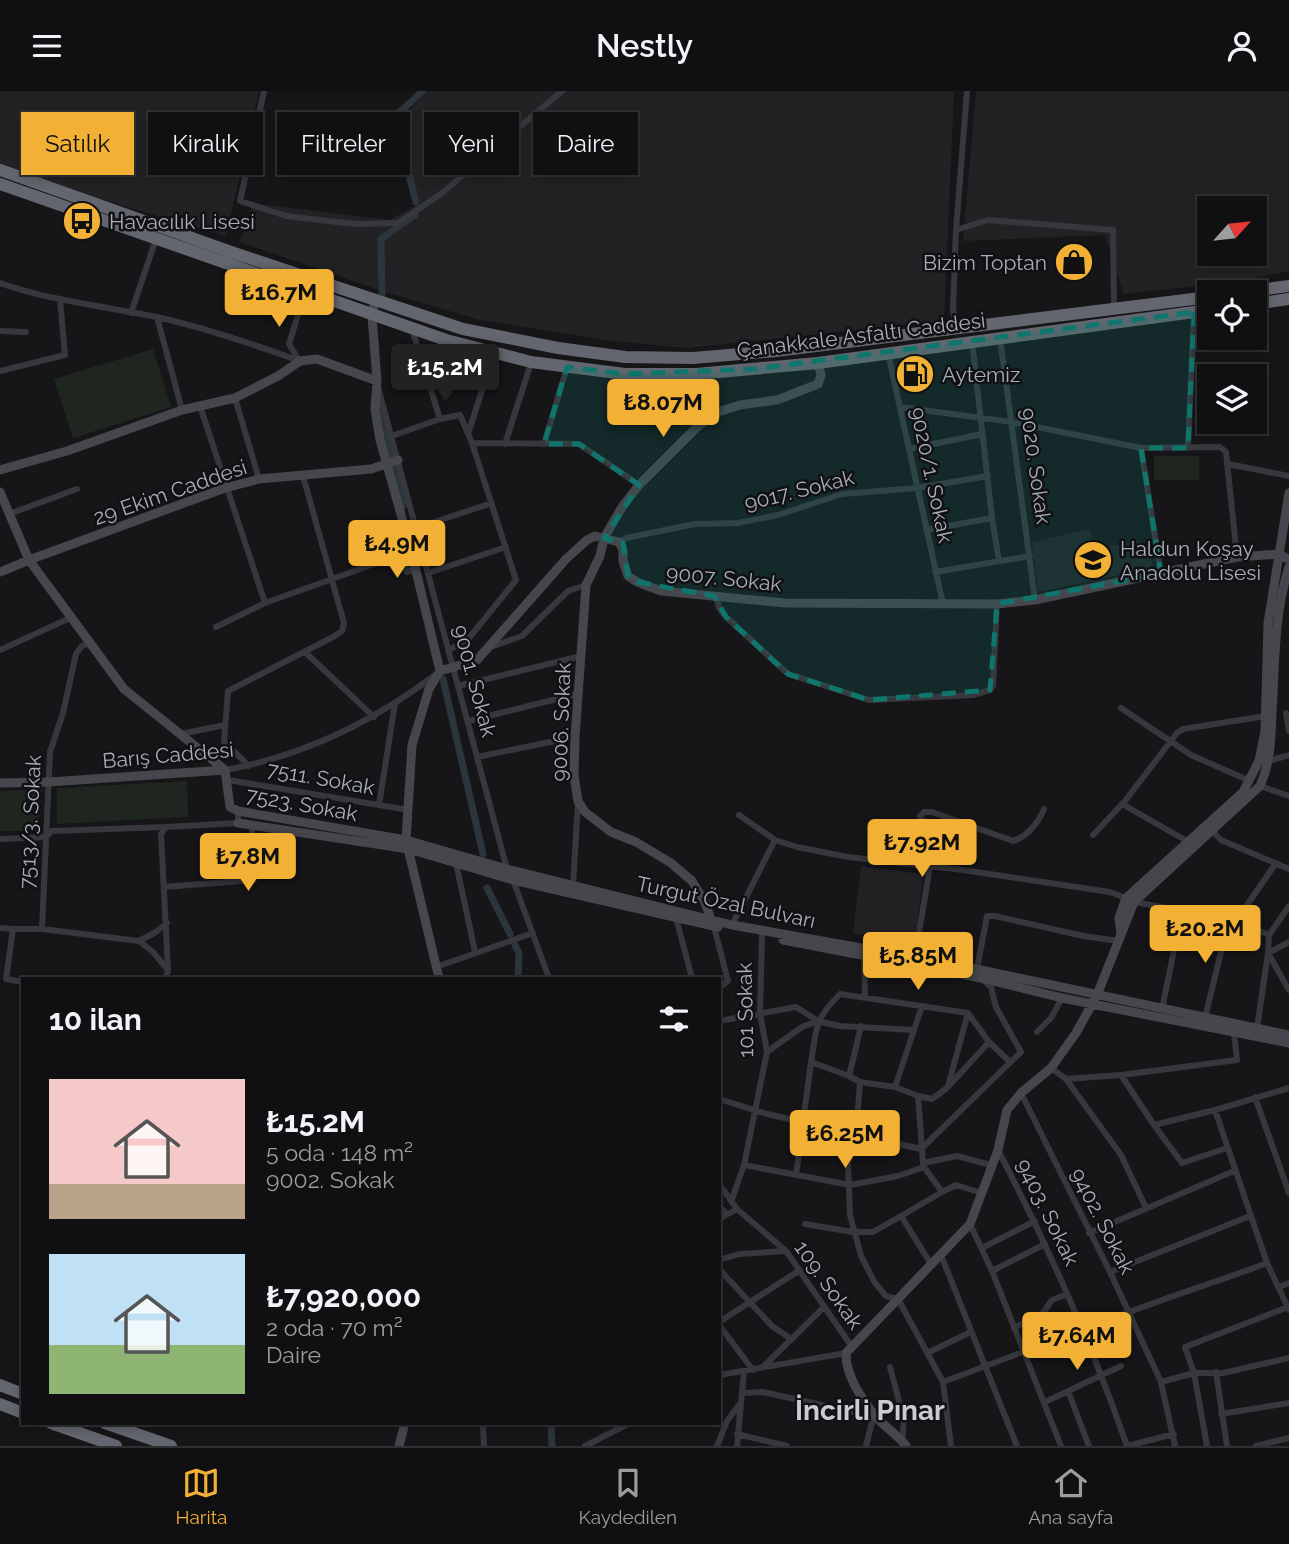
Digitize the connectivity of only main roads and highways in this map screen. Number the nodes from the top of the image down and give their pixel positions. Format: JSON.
{"nodes":[{"id":1,"x":0,"y":170,"type":"edge"},
{"id":2,"x":0,"y":184,"type":"edge"},
{"id":3,"x":1289,"y":286,"type":"edge"},
{"id":4,"x":1267,"y":289,"type":"edge"},
{"id":5,"x":1197,"y":299,"type":"edge"},
{"id":6,"x":1289,"y":299,"type":"edge"},
{"id":7,"x":1267,"y":302,"type":"edge"},
{"id":8,"x":1197,"y":311,"type":"edge"},
{"id":9,"x":0,"y":1385,"type":"edge"},
{"id":10,"x":21,"y":1393,"type":"edge"},
{"id":11,"x":0,"y":1404,"type":"edge"},
{"id":12,"x":21,"y":1412,"type":"edge"},
{"id":13,"x":57,"y":1425,"type":"edge"},
{"id":14,"x":111,"y":1425,"type":"edge"},
{"id":15,"x":116,"y":1446,"type":"edge"},
{"id":16,"x":171,"y":1446,"type":"edge"}],
"edges":[{"from":1,"to":5,"type":"highway","name":"Çanakkale Asfaltı Caddesi"},
{"from":2,"to":8,"type":"highway","name":"Çanakkale Asfaltı Caddesi"},
{"from":3,"to":4,"type":"highway"},
{"from":6,"to":7,"type":"highway"},
{"from":9,"to":10,"type":"highway"},
{"from":11,"to":12,"type":"highway"},
{"from":13,"to":15,"type":"highway"},
{"from":14,"to":16,"type":"highway"}]}
